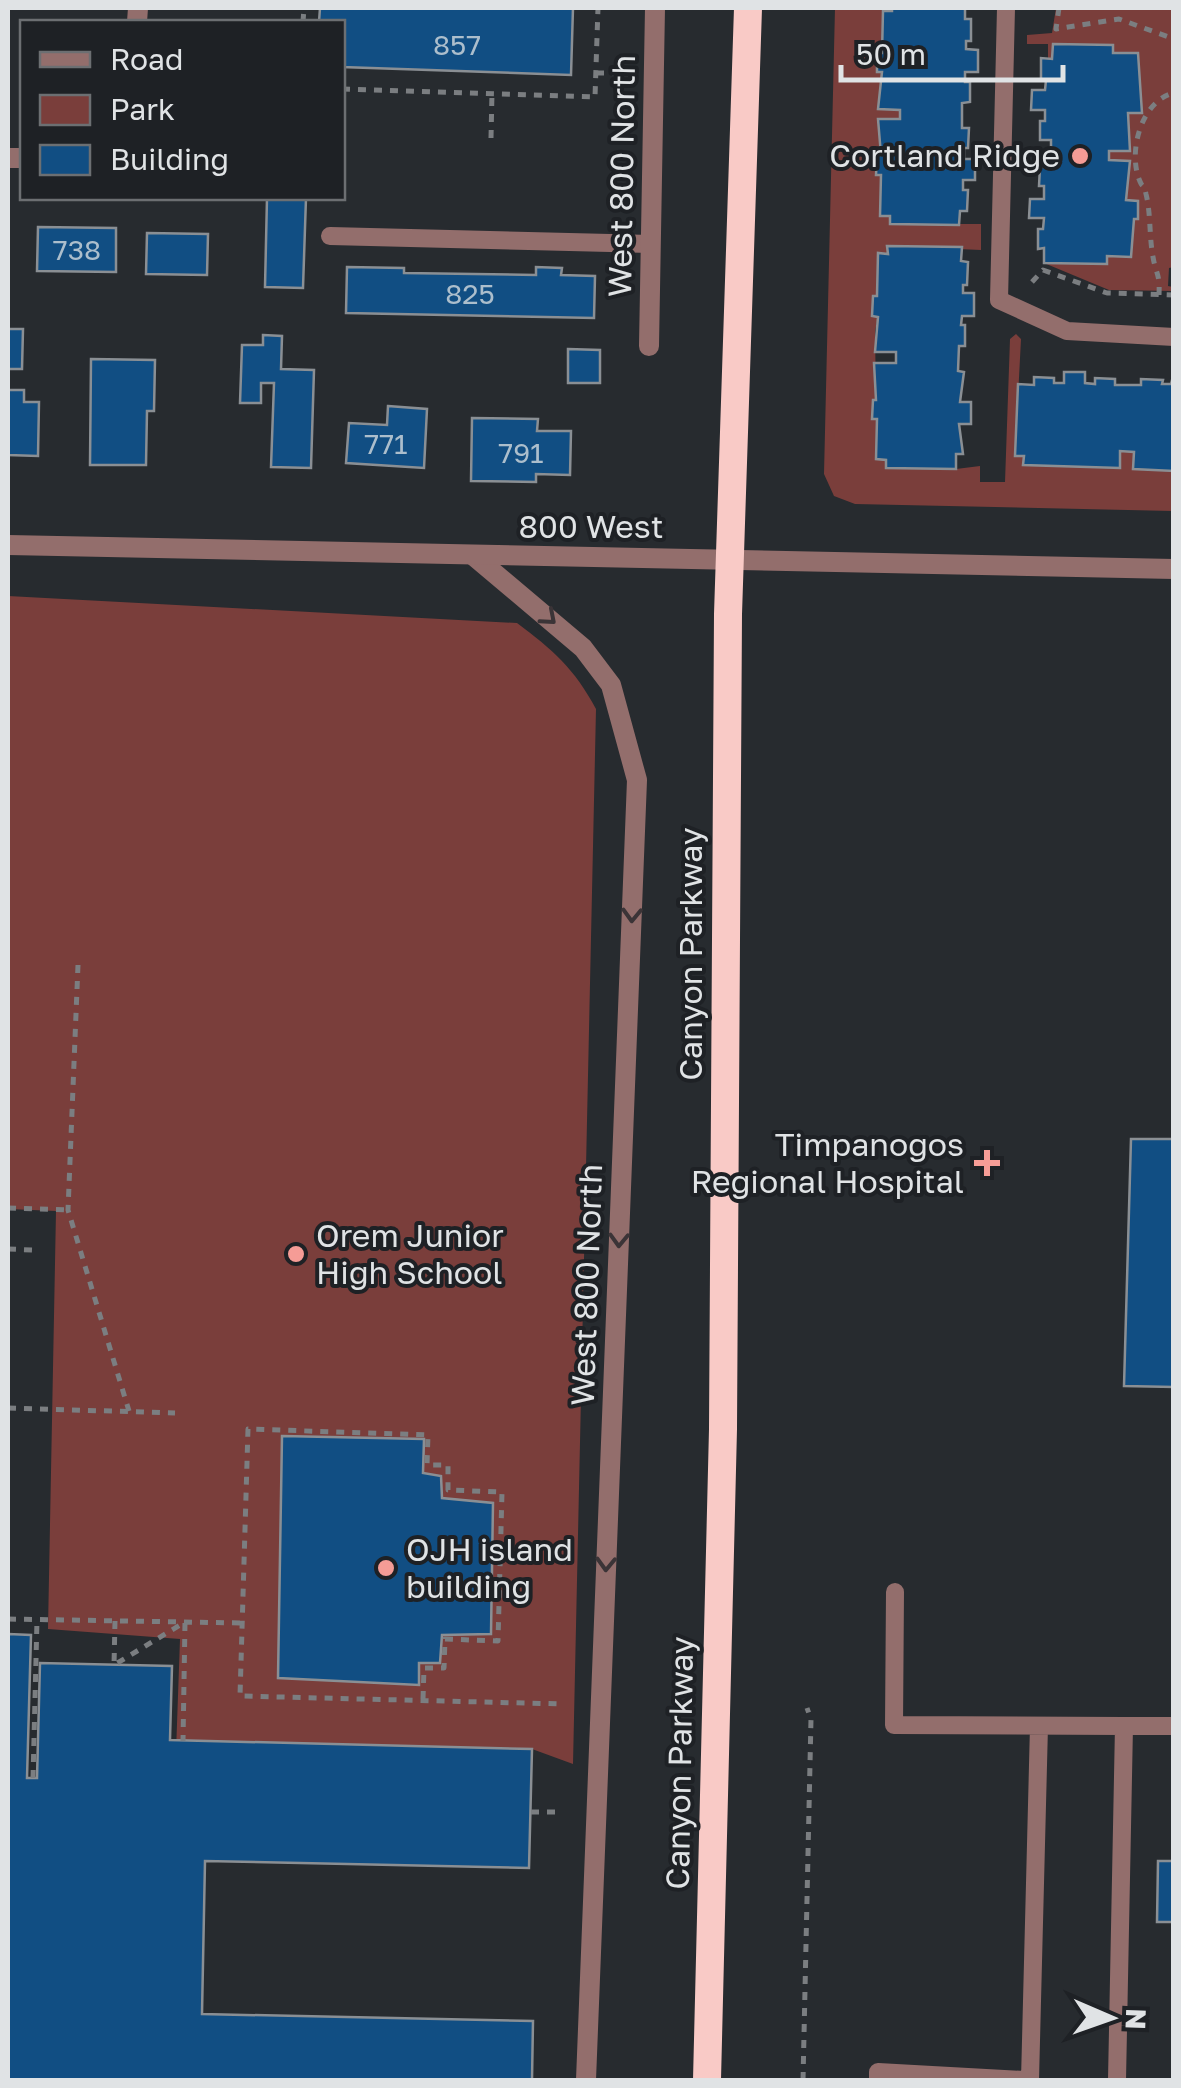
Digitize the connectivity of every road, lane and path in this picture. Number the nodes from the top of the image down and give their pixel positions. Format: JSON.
{"nodes":[{"id":1,"x":598,"y":8,"type":"edge"},
{"id":2,"x":655,"y":8,"type":"edge"},
{"id":3,"x":748,"y":8,"type":"edge"},
{"id":4,"x":1006,"y":8,"type":"edge"},
{"id":5,"x":1059,"y":8,"type":"edge"},
{"id":6,"x":1174,"y":38,"type":"edge"},
{"id":7,"x":596,"y":73,"type":"junction"},
{"id":8,"x":654,"y":73,"type":"junction"},
{"id":9,"x":345,"y":88,"type":"edge"},
{"id":10,"x":1174,"y":93,"type":"edge"},
{"id":11,"x":492,"y":94,"type":"junction"},
{"id":12,"x":491,"y":138,"type":"dead end"},
{"id":13,"x":330,"y":236,"type":"dead end"},
{"id":14,"x":651,"y":244,"type":"junction"},
{"id":15,"x":1032,"y":282,"type":"dead end"},
{"id":16,"x":1159,"y":294,"type":"junction"},
{"id":17,"x":1174,"y":295,"type":"edge"},
{"id":18,"x":1174,"y":337,"type":"edge"},
{"id":19,"x":649,"y":346,"type":"dead end"},
{"id":20,"x":8,"y":545,"type":"edge"},
{"id":21,"x":474,"y":556,"type":"junction"},
{"id":22,"x":729,"y":558,"type":"junction"},
{"id":23,"x":1174,"y":569,"type":"edge"},
{"id":24,"x":78,"y":965,"type":"dead end"},
{"id":25,"x":8,"y":1208,"type":"edge"},
{"id":26,"x":68,"y":1210,"type":"junction"},
{"id":27,"x":8,"y":1249,"type":"edge"},
{"id":28,"x":33,"y":1255,"type":"dead end"},
{"id":29,"x":8,"y":1408,"type":"edge"},
{"id":30,"x":129,"y":1411,"type":"junction"},
{"id":31,"x":176,"y":1413,"type":"dead end"},
{"id":32,"x":895,"y":1592,"type":"dead end"},
{"id":33,"x":8,"y":1619,"type":"edge"},
{"id":34,"x":38,"y":1620,"type":"junction"},
{"id":35,"x":115,"y":1621,"type":"junction"},
{"id":36,"x":186,"y":1622,"type":"junction"},
{"id":37,"x":242,"y":1622,"type":"junction"},
{"id":38,"x":422,"y":1699,"type":"junction"},
{"id":39,"x":564,"y":1704,"type":"dead end"},
{"id":40,"x":806,"y":1708,"type":"dead end"},
{"id":41,"x":1039,"y":1726,"type":"junction"},
{"id":42,"x":1124,"y":1726,"type":"junction"},
{"id":43,"x":1174,"y":1726,"type":"edge"},
{"id":44,"x":183,"y":1741,"type":"dead end"},
{"id":45,"x":34,"y":1778,"type":"dead end"},
{"id":46,"x":530,"y":1812,"type":"dead end"},
{"id":47,"x":562,"y":1812,"type":"dead end"},
{"id":48,"x":966,"y":2079,"type":"edge"},
{"id":49,"x":586,"y":2080,"type":"edge"},
{"id":50,"x":707,"y":2080,"type":"edge"},
{"id":51,"x":803,"y":2080,"type":"edge"},
{"id":52,"x":878,"y":2080,"type":"edge"},
{"id":53,"x":1027,"y":2080,"type":"edge"},
{"id":54,"x":1118,"y":2080,"type":"edge"}],
"edges":[{"from":1,"to":7,"type":"path"},
{"from":2,"to":8,"type":"street","name":"West 800 North"},
{"from":3,"to":22,"type":"highway","name":"Canyon Parkway"},
{"from":4,"to":18,"type":"lane"},
{"from":5,"to":6,"type":"path"},
{"from":7,"to":8,"type":"path"},
{"from":7,"to":11,"type":"path"},
{"from":8,"to":14,"type":"street","name":"West 800 North"},
{"from":9,"to":11,"type":"path"},
{"from":10,"to":16,"type":"path"},
{"from":11,"to":12,"type":"path"},
{"from":13,"to":14,"type":"lane"},
{"from":14,"to":19,"type":"street","name":"West 800 North"},
{"from":15,"to":16,"type":"path"},
{"from":16,"to":17,"type":"path"},
{"from":20,"to":21,"type":"street","name":"800 West"},
{"from":21,"to":22,"type":"street","name":"800 West"},
{"from":21,"to":49,"type":"street","name":"West 800 North","one_way":true},
{"from":22,"to":23,"type":"street","name":"800 West"},
{"from":22,"to":50,"type":"highway","name":"Canyon Parkway"},
{"from":24,"to":26,"type":"path"},
{"from":25,"to":26,"type":"path"},
{"from":26,"to":30,"type":"path"},
{"from":27,"to":28,"type":"path"},
{"from":29,"to":30,"type":"path"},
{"from":30,"to":31,"type":"path"},
{"from":32,"to":41,"type":"lane"},
{"from":33,"to":34,"type":"path"},
{"from":34,"to":35,"type":"path"},
{"from":34,"to":45,"type":"path"},
{"from":35,"to":36,"type":"path"},
{"from":35,"to":36,"type":"path"},
{"from":36,"to":37,"type":"path"},
{"from":36,"to":44,"type":"path"},
{"from":37,"to":38,"type":"path"},
{"from":37,"to":38,"type":"path"},
{"from":38,"to":39,"type":"path"},
{"from":40,"to":51,"type":"path"},
{"from":41,"to":42,"type":"lane"},
{"from":41,"to":53,"type":"lane"},
{"from":42,"to":43,"type":"lane"},
{"from":42,"to":54,"type":"lane"},
{"from":46,"to":47,"type":"path"},
{"from":48,"to":52,"type":"lane"},
{"from":48,"to":53,"type":"lane"}]}
